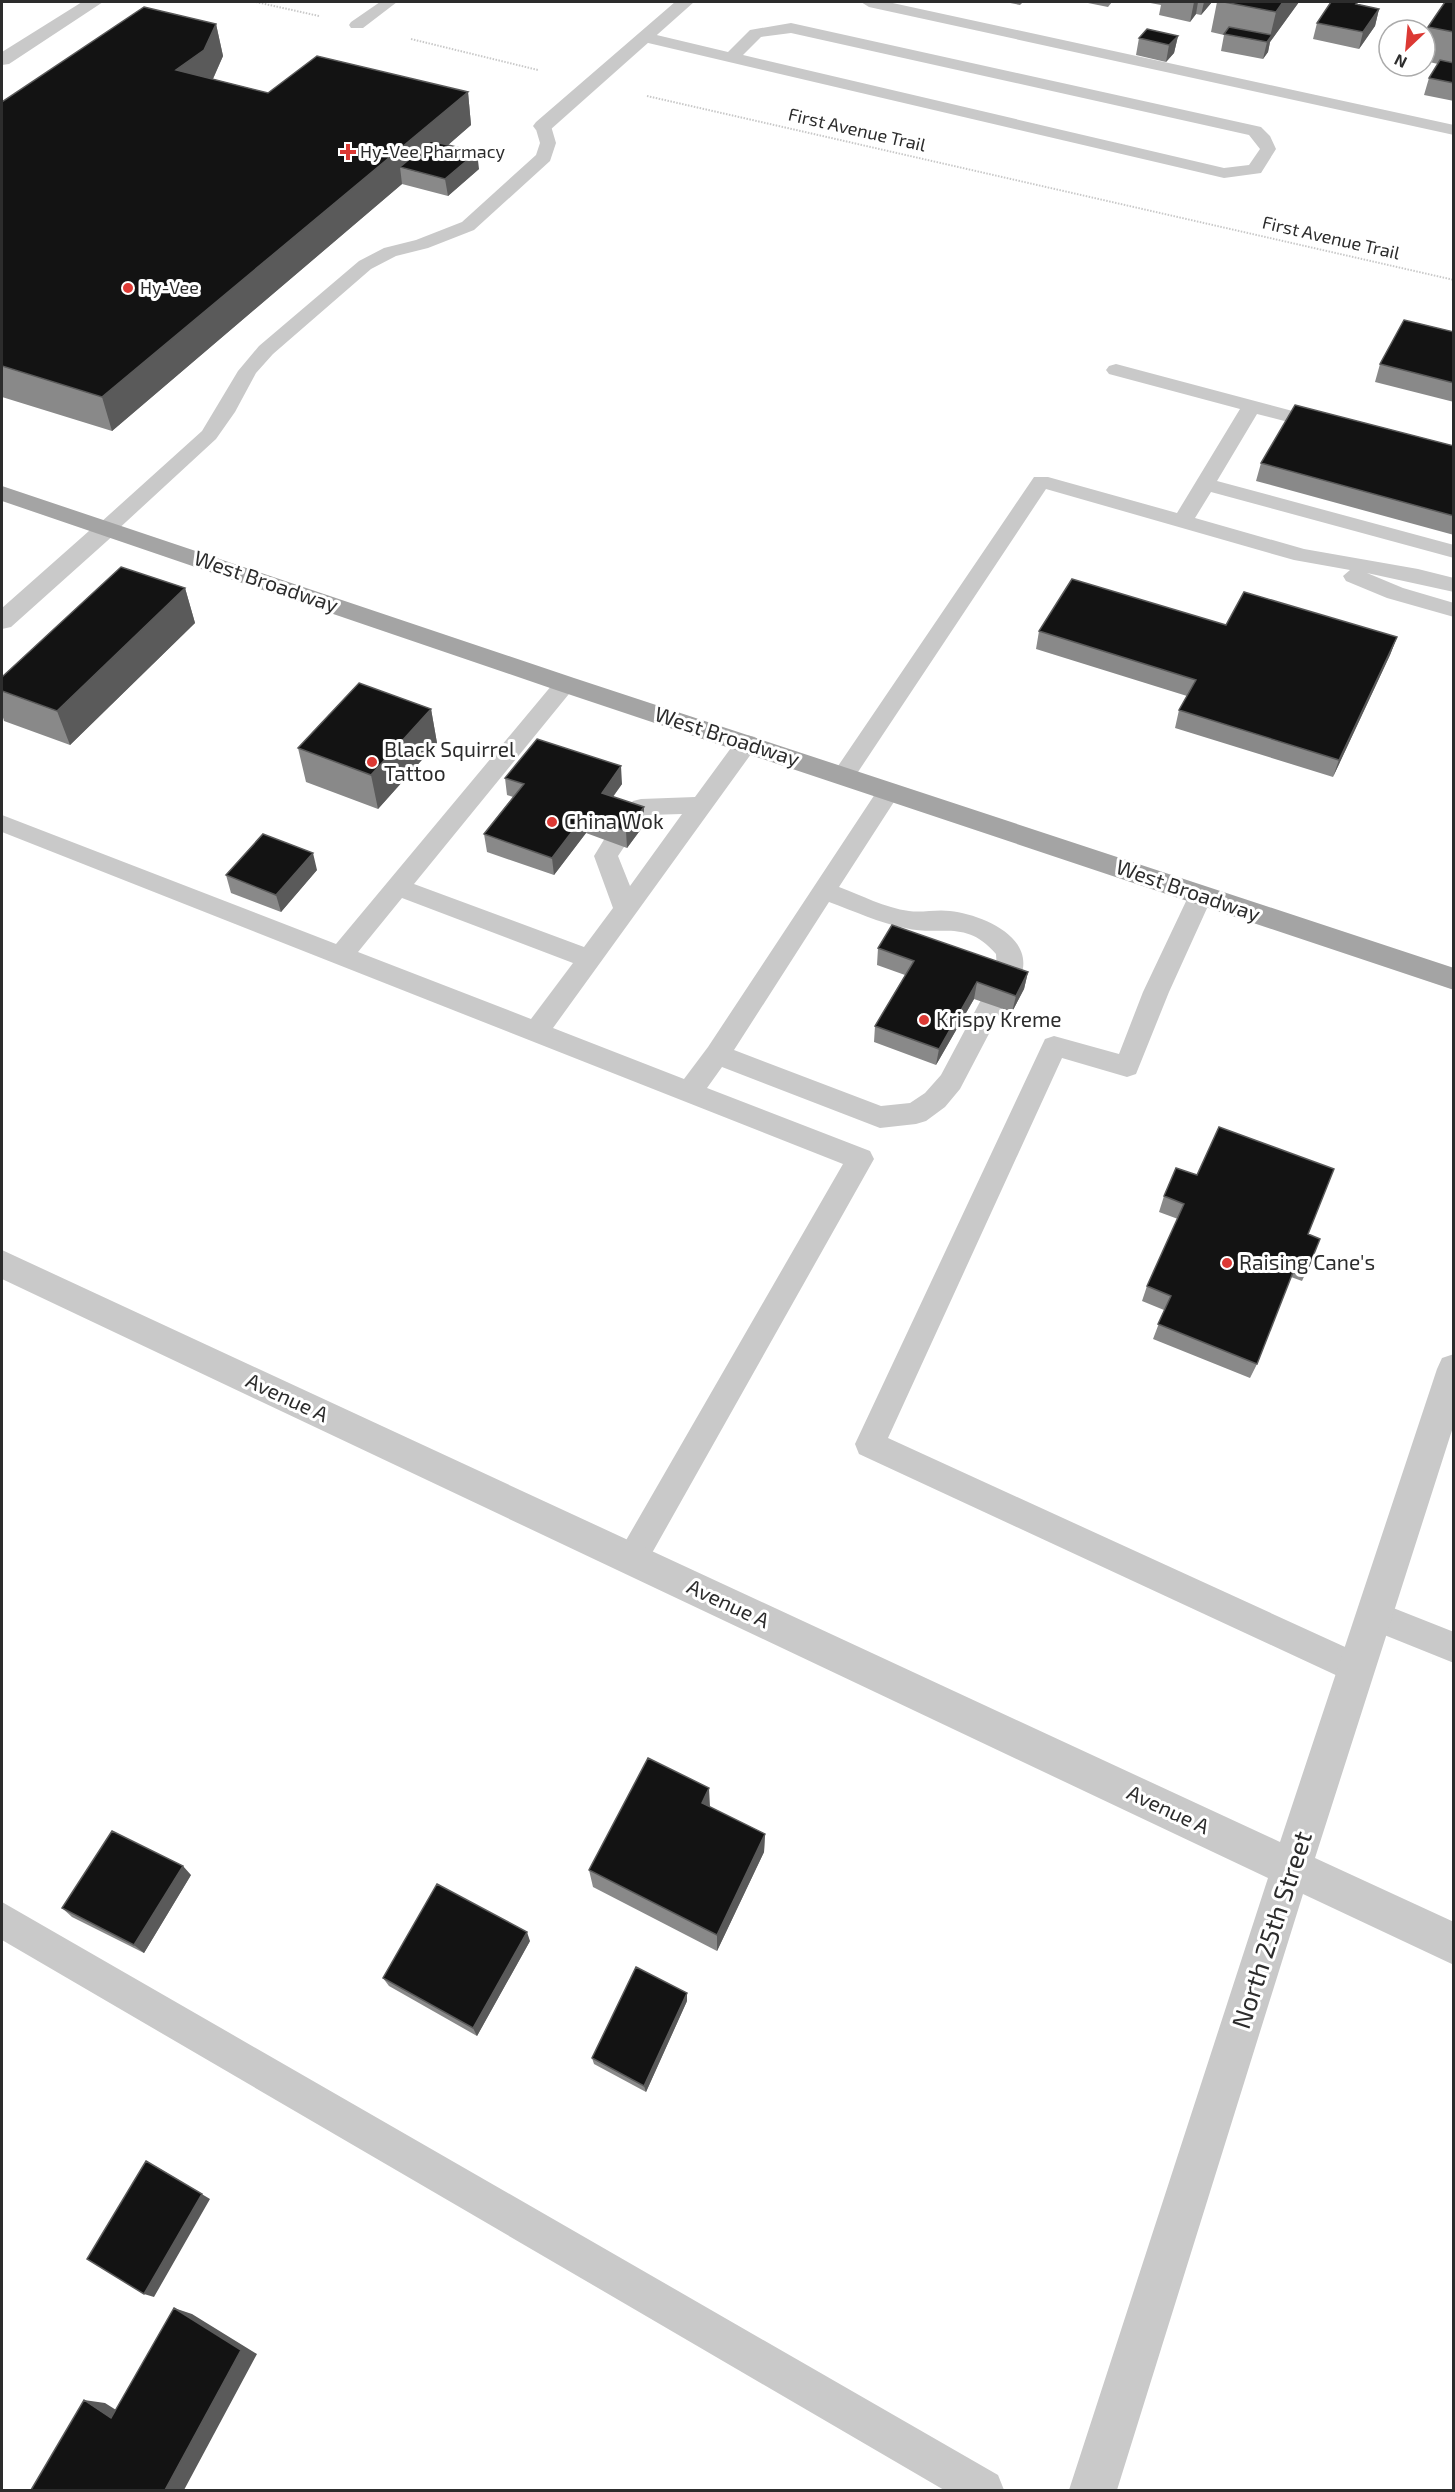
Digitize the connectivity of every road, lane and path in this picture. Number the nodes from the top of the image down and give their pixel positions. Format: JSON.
{"nodes":[{"id":1,"x":94,"y":2,"type":"edge"},
{"id":2,"x":256,"y":2,"type":"edge"},
{"id":3,"x":389,"y":2,"type":"edge"},
{"id":4,"x":685,"y":2,"type":"edge"},
{"id":5,"x":869,"y":2,"type":"edge"},
{"id":6,"x":357,"y":25,"type":"junction"},
{"id":7,"x":644,"y":37,"type":"junction"},
{"id":8,"x":732,"y":57,"type":"junction"},
{"id":9,"x":2,"y":60,"type":"edge"},
{"id":10,"x":592,"y":83,"type":"junction"},
{"id":11,"x":543,"y":126,"type":"joint"},
{"id":12,"x":1454,"y":130,"type":"edge"},
{"id":13,"x":1454,"y":280,"type":"edge"},
{"id":14,"x":1116,"y":370,"type":"dead end"},
{"id":15,"x":1252,"y":406,"type":"junction"},
{"id":16,"x":1340,"y":431,"type":"edge"},
{"id":17,"x":1205,"y":484,"type":"junction"},
{"id":18,"x":2,"y":493,"type":"edge"},
{"id":19,"x":1183,"y":521,"type":"junction"},
{"id":20,"x":107,"y":528,"type":"junction"},
{"id":21,"x":1454,"y":552,"type":"edge"},
{"id":22,"x":1302,"y":555,"type":"junction"},
{"id":23,"x":1454,"y":585,"type":"edge"},
{"id":24,"x":1454,"y":610,"type":"edge"},
{"id":25,"x":2,"y":621,"type":"edge"},
{"id":26,"x":565,"y":684,"type":"junction"},
{"id":27,"x":747,"y":743,"type":"junction"},
{"id":28,"x":844,"y":775,"type":"junction"},
{"id":29,"x":890,"y":791,"type":"junction"},
{"id":30,"x":702,"y":805,"type":"junction"},
{"id":31,"x":631,"y":820,"type":"edge"},
{"id":32,"x":2,"y":822,"type":"edge"},
{"id":33,"x":614,"y":844,"type":"edge"},
{"id":34,"x":397,"y":887,"type":"junction"},
{"id":35,"x":824,"y":891,"type":"junction"},
{"id":36,"x":1201,"y":895,"type":"junction"},
{"id":37,"x":626,"y":909,"type":"junction"},
{"id":38,"x":341,"y":955,"type":"junction"},
{"id":39,"x":589,"y":959,"type":"junction"},
{"id":40,"x":1454,"y":979,"type":"edge"},
{"id":41,"x":536,"y":1032,"type":"junction"},
{"id":42,"x":717,"y":1054,"type":"junction"},
{"id":43,"x":689,"y":1092,"type":"junction"},
{"id":44,"x":2,"y":1264,"type":"edge"},
{"id":45,"x":1454,"y":1370,"type":"edge"},
{"id":46,"x":632,"y":1559,"type":"junction"},
{"id":47,"x":1373,"y":1615,"type":"junction"},
{"id":48,"x":1454,"y":1648,"type":"edge"},
{"id":49,"x":1355,"y":1668,"type":"junction"},
{"id":50,"x":1291,"y":1868,"type":"junction"},
{"id":51,"x":2,"y":1920,"type":"edge"},
{"id":52,"x":1454,"y":1944,"type":"edge"},
{"id":53,"x":983,"y":2490,"type":"edge"},
{"id":54,"x":1093,"y":2490,"type":"edge"}],
"edges":[{"from":1,"to":9,"type":"street"},
{"from":2,"to":6,"type":"path","name":"First Avenue Trail"},
{"from":3,"to":6,"type":"lane"},
{"from":4,"to":7,"type":"street"},
{"from":5,"to":12,"type":"lane"},
{"from":6,"to":10,"type":"path","name":"First Avenue Trail"},
{"from":7,"to":8,"type":"lane"},
{"from":7,"to":10,"type":"street"},
{"from":8,"to":8,"type":"lane"},
{"from":10,"to":11,"type":"street"},
{"from":10,"to":13,"type":"path","name":"First Avenue Trail"},
{"from":11,"to":20,"type":"lane"},
{"from":14,"to":15,"type":"lane"},
{"from":15,"to":16,"type":"lane"},
{"from":15,"to":17,"type":"lane"},
{"from":17,"to":19,"type":"lane"},
{"from":17,"to":21,"type":"lane"},
{"from":18,"to":20,"type":"main road","name":"West Broadway"},
{"from":19,"to":22,"type":"lane"},
{"from":19,"to":28,"type":"lane"},
{"from":20,"to":25,"type":"street"},
{"from":20,"to":26,"type":"main road","name":"West Broadway"},
{"from":22,"to":23,"type":"lane"},
{"from":22,"to":24,"type":"lane"},
{"from":26,"to":27,"type":"main road","name":"West Broadway"},
{"from":26,"to":34,"type":"lane"},
{"from":27,"to":28,"type":"main road","name":"West Broadway"},
{"from":27,"to":30,"type":"lane"},
{"from":28,"to":29,"type":"main road","name":"West Broadway"},
{"from":29,"to":35,"type":"lane"},
{"from":29,"to":36,"type":"main road","name":"West Broadway"},
{"from":30,"to":31,"type":"lane"},
{"from":30,"to":37,"type":"lane"},
{"from":32,"to":38,"type":"lane"},
{"from":33,"to":37,"type":"lane"},
{"from":34,"to":38,"type":"lane"},
{"from":34,"to":39,"type":"lane"},
{"from":35,"to":42,"type":"lane"},
{"from":35,"to":42,"type":"lane"},
{"from":36,"to":40,"type":"main road","name":"West Broadway"},
{"from":36,"to":49,"type":"lane"},
{"from":37,"to":39,"type":"lane"},
{"from":38,"to":41,"type":"lane"},
{"from":39,"to":41,"type":"lane"},
{"from":41,"to":43,"type":"lane"},
{"from":42,"to":43,"type":"lane"},
{"from":43,"to":46,"type":"lane"},
{"from":44,"to":46,"type":"street","name":"Avenue A"},
{"from":45,"to":47,"type":"street","name":"North 25th Street"},
{"from":46,"to":50,"type":"street","name":"Avenue A"},
{"from":47,"to":48,"type":"lane"},
{"from":47,"to":49,"type":"street","name":"North 25th Street"},
{"from":49,"to":50,"type":"street","name":"North 25th Street"},
{"from":50,"to":52,"type":"street","name":"Avenue A"},
{"from":50,"to":54,"type":"street","name":"North 25th Street"},
{"from":51,"to":53,"type":"lane"}]}
